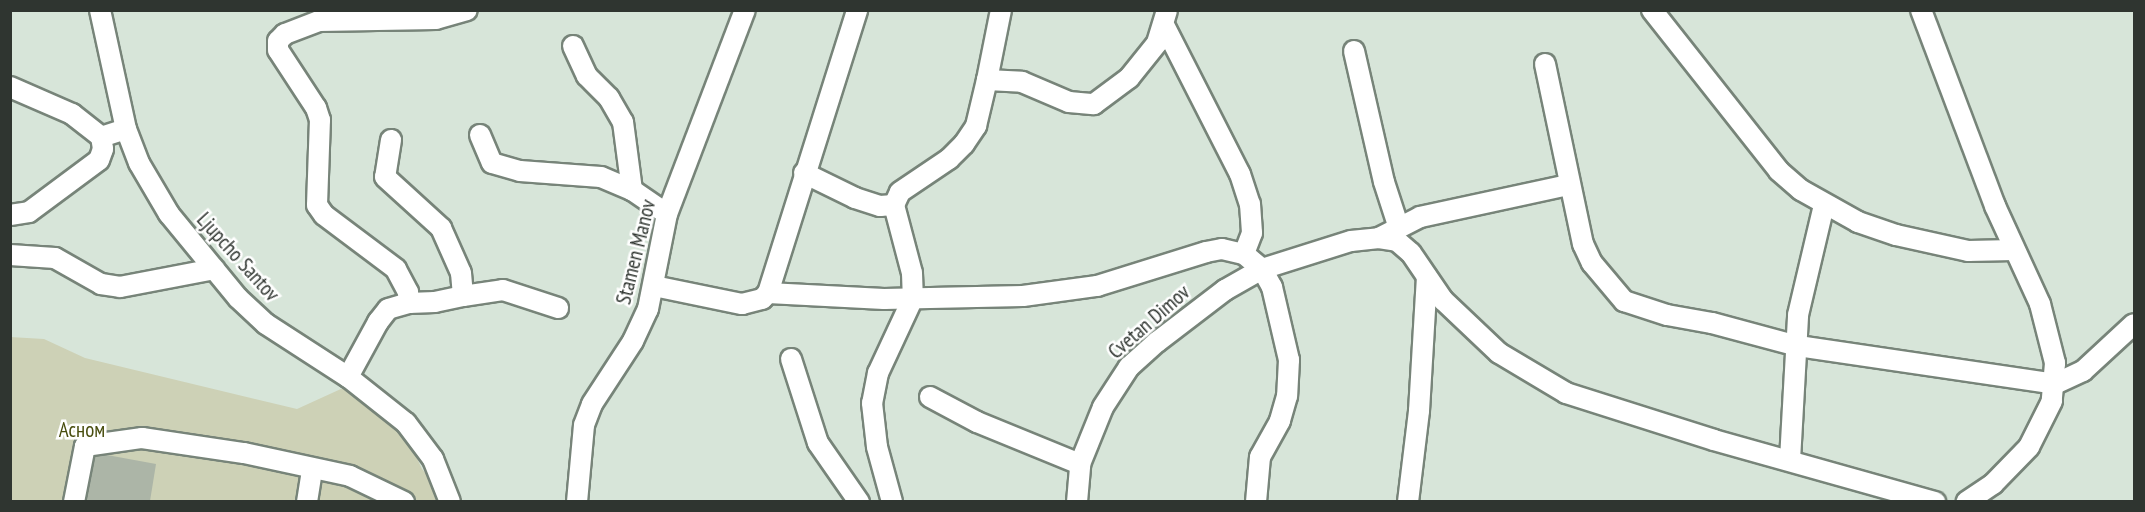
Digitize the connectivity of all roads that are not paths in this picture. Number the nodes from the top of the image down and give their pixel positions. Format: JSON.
{"nodes":[{"id":1,"x":100,"y":10,"type":"edge"},
{"id":2,"x":467,"y":10,"type":"edge"},
{"id":3,"x":745,"y":10,"type":"edge"},
{"id":4,"x":857,"y":10,"type":"edge"},
{"id":5,"x":1001,"y":10,"type":"edge"},
{"id":6,"x":1652,"y":10,"type":"edge"},
{"id":7,"x":1921,"y":10,"type":"edge"},
{"id":8,"x":1166,"y":19,"type":"edge"},
{"id":9,"x":573,"y":46,"type":"dead end"},
{"id":10,"x":1354,"y":51,"type":"dead end"},
{"id":11,"x":1545,"y":64,"type":"dead end"},
{"id":12,"x":987,"y":80,"type":"junction"},
{"id":13,"x":10,"y":87,"type":"edge"},
{"id":14,"x":126,"y":129,"type":"junction"},
{"id":15,"x":480,"y":135,"type":"dead end"},
{"id":16,"x":101,"y":137,"type":"junction"},
{"id":17,"x":391,"y":140,"type":"dead end"},
{"id":18,"x":804,"y":173,"type":"junction"},
{"id":19,"x":1568,"y":185,"type":"junction"},
{"id":20,"x":632,"y":190,"type":"junction"},
{"id":21,"x":894,"y":205,"type":"junction"},
{"id":22,"x":1824,"y":205,"type":"junction"},
{"id":23,"x":667,"y":214,"type":"junction"},
{"id":24,"x":10,"y":215,"type":"edge"},
{"id":25,"x":1398,"y":225,"type":"junction"},
{"id":26,"x":1379,"y":237,"type":"junction"},
{"id":27,"x":2014,"y":250,"type":"junction"},
{"id":28,"x":1244,"y":254,"type":"junction"},
{"id":29,"x":10,"y":255,"type":"edge"},
{"id":30,"x":214,"y":269,"type":"junction"},
{"id":31,"x":1262,"y":270,"type":"junction"},
{"id":32,"x":1428,"y":277,"type":"junction"},
{"id":33,"x":654,"y":286,"type":"junction"},
{"id":34,"x":768,"y":293,"type":"junction"},
{"id":35,"x":463,"y":296,"type":"junction"},
{"id":36,"x":913,"y":298,"type":"junction"},
{"id":37,"x":409,"y":303,"type":"junction"},
{"id":38,"x":558,"y":308,"type":"dead end"},
{"id":39,"x":2134,"y":324,"type":"edge"},
{"id":40,"x":1798,"y":346,"type":"junction"},
{"id":41,"x":791,"y":359,"type":"dead end"},
{"id":42,"x":348,"y":377,"type":"junction"},
{"id":43,"x":2055,"y":384,"type":"junction"},
{"id":44,"x":930,"y":397,"type":"dead end"},
{"id":45,"x":1790,"y":460,"type":"junction"},
{"id":46,"x":1080,"y":464,"type":"junction"},
{"id":47,"x":312,"y":469,"type":"junction"},
{"id":48,"x":576,"y":499,"type":"edge"},
{"id":49,"x":74,"y":501,"type":"edge"},
{"id":50,"x":307,"y":501,"type":"edge"},
{"id":51,"x":404,"y":501,"type":"edge"},
{"id":52,"x":450,"y":501,"type":"edge"},
{"id":53,"x":859,"y":501,"type":"edge"},
{"id":54,"x":892,"y":501,"type":"edge"},
{"id":55,"x":1077,"y":501,"type":"edge"},
{"id":56,"x":1256,"y":501,"type":"edge"},
{"id":57,"x":1408,"y":501,"type":"edge"},
{"id":58,"x":1934,"y":501,"type":"edge"},
{"id":59,"x":1966,"y":501,"type":"edge"}],
"edges":[{"from":1,"to":14,"type":"street","name":"Ljupcho Santov"},
{"from":2,"to":37,"type":"street"},
{"from":3,"to":23,"type":"street","name":"Stamen Manov"},
{"from":4,"to":18,"type":"street"},
{"from":5,"to":12,"type":"street"},
{"from":6,"to":22,"type":"street"},
{"from":7,"to":27,"type":"street"},
{"from":8,"to":12,"type":"street"},
{"from":8,"to":28,"type":"street"},
{"from":9,"to":20,"type":"street"},
{"from":10,"to":25,"type":"street"},
{"from":11,"to":19,"type":"street"},
{"from":12,"to":21,"type":"street"},
{"from":13,"to":16,"type":"street"},
{"from":14,"to":16,"type":"street"},
{"from":14,"to":30,"type":"street","name":"Ljupcho Santov"},
{"from":15,"to":20,"type":"street"},
{"from":16,"to":24,"type":"street"},
{"from":17,"to":35,"type":"street"},
{"from":18,"to":21,"type":"street"},
{"from":18,"to":34,"type":"street"},
{"from":19,"to":25,"type":"street","name":"Cvetan Dimov"},
{"from":19,"to":40,"type":"street"},
{"from":20,"to":23,"type":"street"},
{"from":21,"to":36,"type":"street"},
{"from":22,"to":27,"type":"street"},
{"from":22,"to":40,"type":"street"},
{"from":23,"to":33,"type":"street","name":"Stamen Manov"},
{"from":25,"to":26,"type":"street","name":"Cvetan Dimov"},
{"from":26,"to":31,"type":"street","name":"Cvetan Dimov"},
{"from":26,"to":32,"type":"street"},
{"from":27,"to":43,"type":"street"},
{"from":28,"to":31,"type":"street"},
{"from":28,"to":36,"type":"street"},
{"from":29,"to":30,"type":"street"},
{"from":30,"to":42,"type":"street","name":"Ljupcho Santov"},
{"from":31,"to":46,"type":"street","name":"Cvetan Dimov"},
{"from":31,"to":56,"type":"street"},
{"from":32,"to":45,"type":"street"},
{"from":32,"to":57,"type":"street"},
{"from":33,"to":34,"type":"street"},
{"from":33,"to":48,"type":"street","name":"Stamen Manov"},
{"from":34,"to":36,"type":"street"},
{"from":35,"to":37,"type":"street"},
{"from":35,"to":38,"type":"street"},
{"from":36,"to":54,"type":"street"},
{"from":37,"to":42,"type":"street"},
{"from":39,"to":43,"type":"street"},
{"from":40,"to":43,"type":"street"},
{"from":40,"to":45,"type":"street"},
{"from":41,"to":53,"type":"street"},
{"from":42,"to":52,"type":"street","name":"Ljupcho Santov"},
{"from":43,"to":59,"type":"street"},
{"from":44,"to":46,"type":"street"},
{"from":45,"to":58,"type":"street"},
{"from":46,"to":55,"type":"street","name":"Cvetan Dimov"},
{"from":47,"to":49,"type":"street"},
{"from":47,"to":50,"type":"street"},
{"from":47,"to":51,"type":"street"}]}
